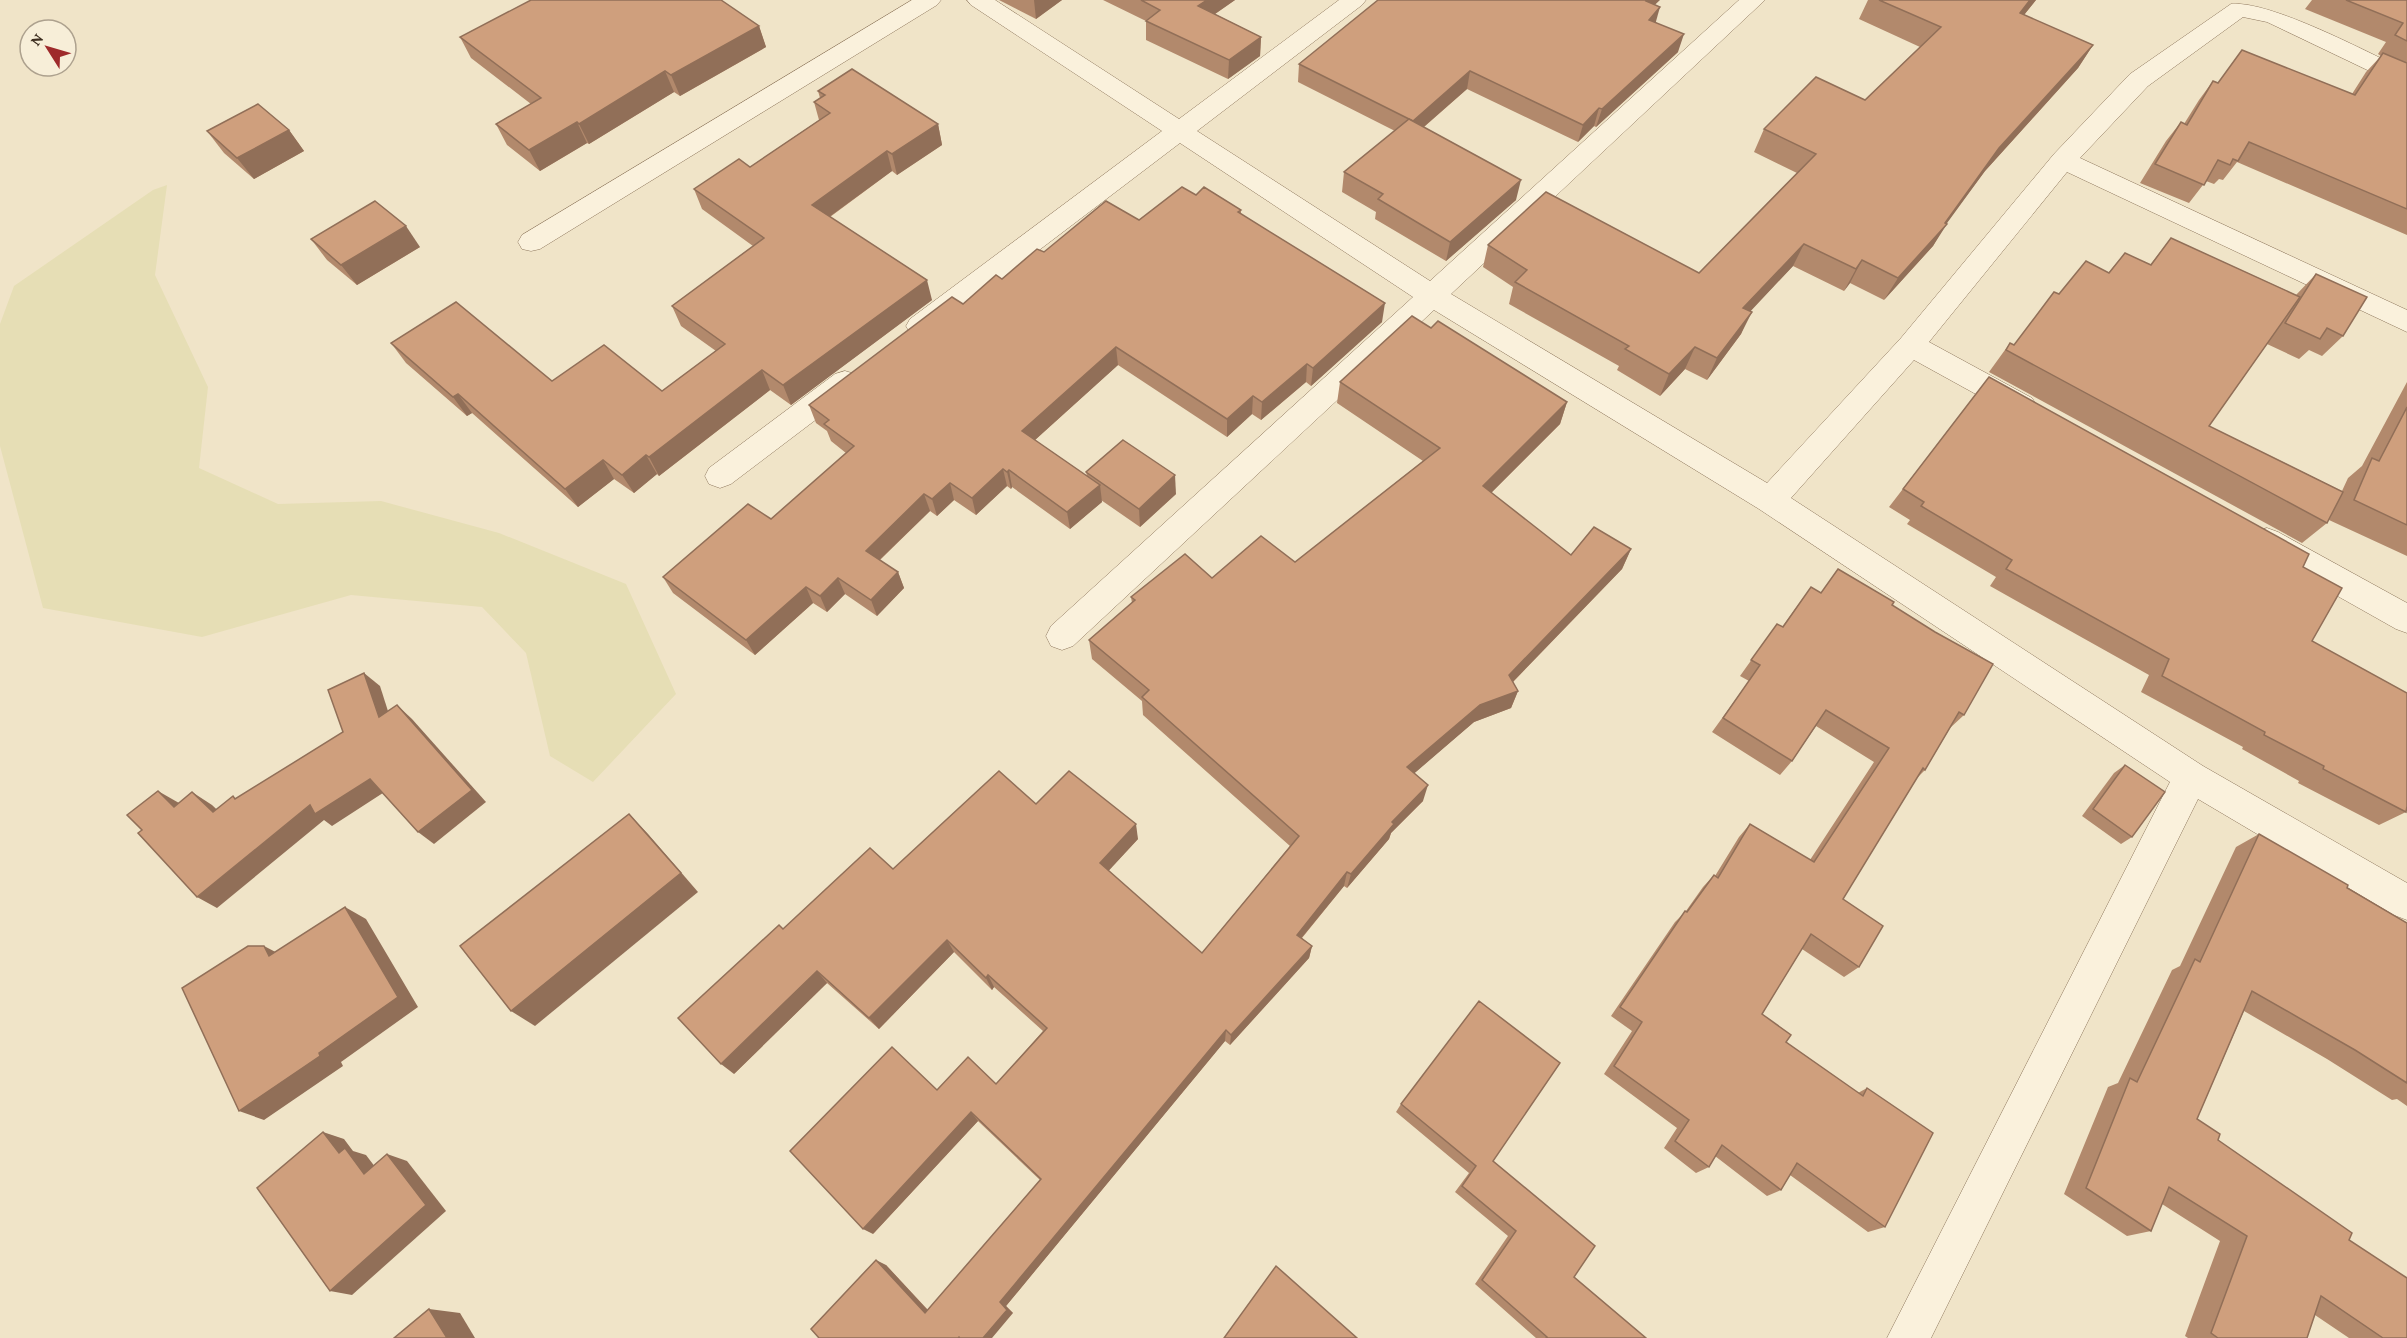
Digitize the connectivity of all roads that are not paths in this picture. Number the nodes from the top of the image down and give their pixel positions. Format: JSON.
{"nodes":[{"id":1,"x":929,"y":0,"type":"edge"},
{"id":2,"x":979,"y":0,"type":"edge"},
{"id":3,"x":1354,"y":0,"type":"edge"},
{"id":4,"x":1753,"y":0,"type":"edge"},
{"id":5,"x":2233,"y":3,"type":"edge"},
{"id":6,"x":2407,"y":81,"type":"edge"},
{"id":7,"x":1179,"y":132,"type":"junction"},
{"id":8,"x":2063,"y":160,"type":"junction"},
{"id":9,"x":531,"y":242,"type":"dead end"},
{"id":10,"x":1432,"y":296,"type":"junction"},
{"id":11,"x":2407,"y":322,"type":"edge"},
{"id":12,"x":901,"y":340,"type":"edge"},
{"id":13,"x":1911,"y":345,"type":"junction"},
{"id":14,"x":863,"y":369,"type":"edge"},
{"id":15,"x":2045,"y":419,"type":"edge"},
{"id":16,"x":720,"y":476,"type":"dead end"},
{"id":17,"x":1770,"y":500,"type":"junction"},
{"id":18,"x":2242,"y":528,"type":"edge"},
{"id":19,"x":2407,"y":619,"type":"edge"},
{"id":20,"x":1062,"y":636,"type":"dead end"},
{"id":21,"x":2191,"y":777,"type":"junction"},
{"id":22,"x":2407,"y":903,"type":"edge"},
{"id":23,"x":1908,"y":1338,"type":"edge"}],
"edges":[{"from":1,"to":9,"type":"street"},
{"from":2,"to":7,"type":"street"},
{"from":3,"to":7,"type":"street"},
{"from":4,"to":10,"type":"street"},
{"from":5,"to":6,"type":"street"},
{"from":5,"to":8,"type":"street"},
{"from":7,"to":10,"type":"street"},
{"from":7,"to":12,"type":"street"},
{"from":8,"to":11,"type":"street"},
{"from":8,"to":13,"type":"street"},
{"from":10,"to":17,"type":"street"},
{"from":10,"to":20,"type":"street"},
{"from":13,"to":15,"type":"street"},
{"from":13,"to":17,"type":"street"},
{"from":14,"to":16,"type":"street"},
{"from":17,"to":21,"type":"street"},
{"from":18,"to":19,"type":"street"},
{"from":21,"to":22,"type":"street"},
{"from":21,"to":23,"type":"street"}]}
